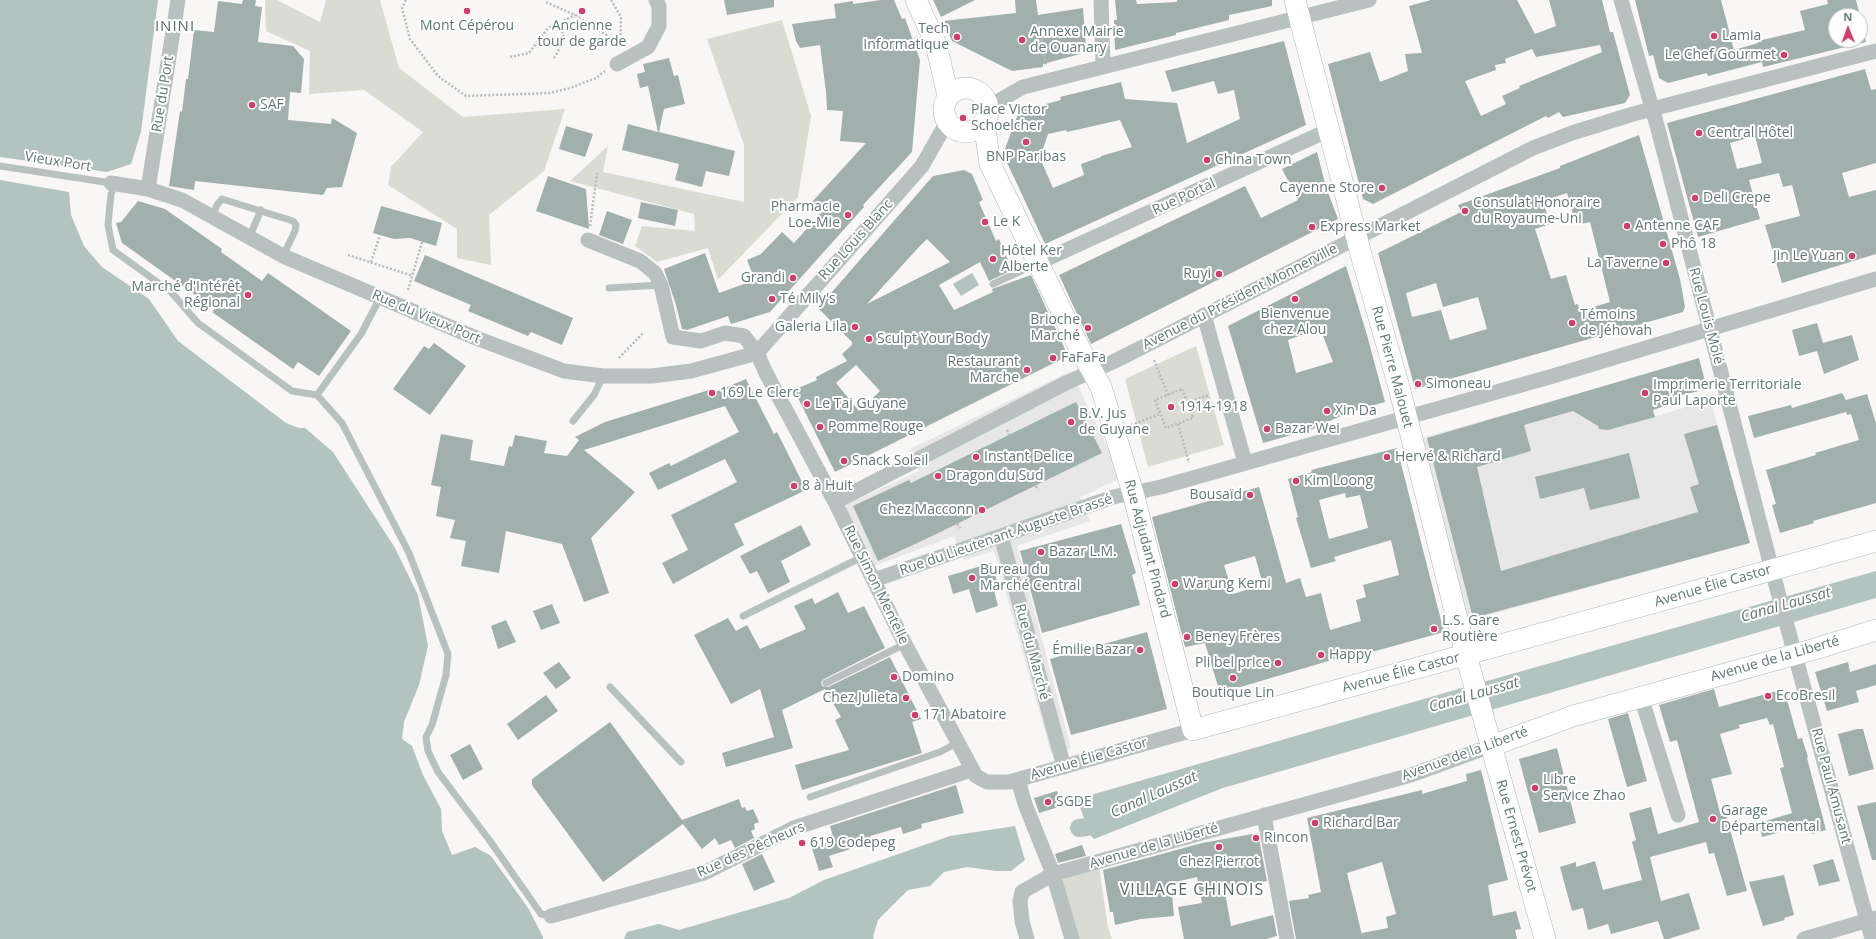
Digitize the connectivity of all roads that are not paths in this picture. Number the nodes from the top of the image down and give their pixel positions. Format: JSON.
{"nodes":[{"id":1,"x":178,"y":0,"type":"edge"},
{"id":2,"x":656,"y":0,"type":"edge"},
{"id":3,"x":916,"y":0,"type":"edge"},
{"id":4,"x":1101,"y":0,"type":"edge"},
{"id":5,"x":1369,"y":0,"type":"edge"},
{"id":6,"x":1621,"y":0,"type":"edge"},
{"id":7,"x":1297,"y":8,"type":"edge"},
{"id":8,"x":1876,"y":51,"type":"edge"},
{"id":9,"x":617,"y":64,"type":"road end"},
{"id":10,"x":1103,"y":65,"type":"junction"},
{"id":11,"x":948,"y":96,"type":"junction"},
{"id":12,"x":1652,"y":108,"type":"junction"},
{"id":13,"x":986,"y":114,"type":"junction"},
{"id":14,"x":947,"y":122,"type":"junction"},
{"id":15,"x":1329,"y":130,"type":"junction"},
{"id":16,"x":0,"y":166,"type":"edge"},
{"id":17,"x":114,"y":184,"type":"junction"},
{"id":18,"x":148,"y":189,"type":"junction"},
{"id":19,"x":260,"y":210,"type":"junction"},
{"id":20,"x":212,"y":217,"type":"junction"},
{"id":21,"x":249,"y":238,"type":"junction"},
{"id":22,"x":1357,"y":238,"type":"junction"},
{"id":23,"x":588,"y":240,"type":"road end"},
{"id":24,"x":283,"y":256,"type":"junction"},
{"id":25,"x":1038,"y":263,"type":"junction"},
{"id":26,"x":1876,"y":280,"type":"edge"},
{"id":27,"x":993,"y":284,"type":"dead end"},
{"id":28,"x":661,"y":285,"type":"junction"},
{"id":29,"x":609,"y":288,"type":"dead end"},
{"id":30,"x":380,"y":298,"type":"junction"},
{"id":31,"x":1204,"y":316,"type":"junction"},
{"id":32,"x":1710,"y":329,"type":"junction"},
{"id":33,"x":757,"y":353,"type":"junction"},
{"id":34,"x":1092,"y":371,"type":"junction"},
{"id":35,"x":603,"y":376,"type":"junction"},
{"id":36,"x":317,"y":395,"type":"junction"},
{"id":37,"x":1406,"y":417,"type":"junction"},
{"id":38,"x":573,"y":421,"type":"dead end"},
{"id":39,"x":1245,"y":463,"type":"junction"},
{"id":40,"x":1133,"y":493,"type":"junction"},
{"id":41,"x":835,"y":502,"type":"junction"},
{"id":42,"x":1001,"y":536,"type":"junction"},
{"id":43,"x":1876,"y":541,"type":"edge"},
{"id":44,"x":863,"y":557,"type":"junction"},
{"id":45,"x":1774,"y":579,"type":"junction"},
{"id":46,"x":874,"y":580,"type":"junction"},
{"id":47,"x":743,"y":616,"type":"dead end"},
{"id":48,"x":1876,"y":630,"type":"edge"},
{"id":49,"x":1790,"y":632,"type":"joint"},
{"id":50,"x":904,"y":644,"type":"junction"},
{"id":51,"x":1796,"y":654,"type":"junction"},
{"id":52,"x":1469,"y":663,"type":"junction"},
{"id":53,"x":826,"y":682,"type":"dead end"},
{"id":54,"x":610,"y":687,"type":"dead end"},
{"id":55,"x":1641,"y":697,"type":"junction"},
{"id":56,"x":1193,"y":730,"type":"junction"},
{"id":57,"x":1490,"y":740,"type":"junction"},
{"id":58,"x":957,"y":743,"type":"junction"},
{"id":59,"x":681,"y":762,"type":"dead end"},
{"id":60,"x":1064,"y":767,"type":"junction"},
{"id":61,"x":971,"y":770,"type":"junction"},
{"id":62,"x":1018,"y":780,"type":"junction"},
{"id":63,"x":810,"y":796,"type":"dead end"},
{"id":64,"x":1264,"y":815,"type":"junction"},
{"id":65,"x":1678,"y":815,"type":"dead end"},
{"id":66,"x":1053,"y":874,"type":"junction"},
{"id":67,"x":551,"y":916,"type":"joint"},
{"id":68,"x":1872,"y":919,"type":"edge"},
{"id":69,"x":1027,"y":939,"type":"edge"},
{"id":70,"x":1072,"y":939,"type":"edge"},
{"id":71,"x":1287,"y":939,"type":"edge"},
{"id":72,"x":1545,"y":939,"type":"edge"},
{"id":73,"x":1804,"y":939,"type":"edge"},
{"id":74,"x":1872,"y":939,"type":"edge"}],
"edges":[{"from":1,"to":18,"type":"street","name":"Rue du Port"},
{"from":2,"to":9,"type":"street"},
{"from":3,"to":11,"type":"street"},
{"from":4,"to":10,"type":"street"},
{"from":5,"to":7,"type":"street"},
{"from":6,"to":12,"type":"street","name":"Rue Louis Molé"},
{"from":7,"to":10,"type":"street"},
{"from":7,"to":15,"type":"street","name":"Rue Pierre Malouet"},
{"from":8,"to":12,"type":"street","name":"Avenue du Président Monnerville"},
{"from":10,"to":13,"type":"street"},
{"from":11,"to":13,"type":"street"},
{"from":11,"to":14,"type":"street"},
{"from":12,"to":22,"type":"street","name":"Avenue du Président Monnerville"},
{"from":12,"to":32,"type":"street","name":"Rue Louis Molé"},
{"from":13,"to":14,"type":"street"},
{"from":13,"to":25,"type":"street","name":"Rue Adjudant Pindard"},
{"from":14,"to":33,"type":"street","name":"Rue Louis Blanc"},
{"from":15,"to":22,"type":"street","name":"Rue Pierre Malouet"},
{"from":15,"to":25,"type":"street","name":"Rue Portal"},
{"from":16,"to":17,"type":"lane","name":"Vieux Port"},
{"from":17,"to":18,"type":"street","name":"Rue du Vieux Port"},
{"from":17,"to":36,"type":"lane"},
{"from":18,"to":20,"type":"street","name":"Rue du Vieux Port"},
{"from":19,"to":20,"type":"lane"},
{"from":19,"to":21,"type":"lane"},
{"from":19,"to":24,"type":"lane"},
{"from":20,"to":21,"type":"street","name":"Rue du Vieux Port"},
{"from":21,"to":24,"type":"street","name":"Rue du Vieux Port"},
{"from":22,"to":31,"type":"street","name":"Avenue du Président Monnerville"},
{"from":22,"to":37,"type":"street","name":"Rue Pierre Malouet"},
{"from":23,"to":28,"type":"street"},
{"from":24,"to":30,"type":"street","name":"Rue du Vieux Port"},
{"from":25,"to":27,"type":"lane"},
{"from":25,"to":34,"type":"street","name":"Rue Adjudant Pindard"},
{"from":26,"to":32,"type":"street","name":"Rue du Lieutenant Auguste Brassé"},
{"from":28,"to":29,"type":"lane"},
{"from":28,"to":33,"type":"street","name":"Rue Simon Mentelle"},
{"from":30,"to":35,"type":"street","name":"Rue du Vieux Port"},
{"from":30,"to":36,"type":"lane"},
{"from":31,"to":34,"type":"street","name":"Avenue du Président Monnerville"},
{"from":31,"to":39,"type":"street"},
{"from":32,"to":37,"type":"street","name":"Rue du Lieutenant Auguste Brassé"},
{"from":32,"to":45,"type":"street","name":"Rue Louis Molé"},
{"from":33,"to":35,"type":"street","name":"Rue du Vieux Port"},
{"from":33,"to":41,"type":"street","name":"Rue Simon Mentelle"},
{"from":34,"to":40,"type":"street","name":"Rue Adjudant Pindard"},
{"from":34,"to":41,"type":"street","name":"Avenue du Président Monnerville"},
{"from":35,"to":38,"type":"lane"},
{"from":36,"to":67,"type":"lane"},
{"from":37,"to":39,"type":"street","name":"Rue du Lieutenant Auguste Brassé"},
{"from":37,"to":52,"type":"street","name":"Rue Pierre Malouet"},
{"from":39,"to":40,"type":"street","name":"Rue du Lieutenant Auguste Brassé"},
{"from":40,"to":42,"type":"street","name":"Rue du Lieutenant Auguste Brassé"},
{"from":40,"to":56,"type":"street","name":"Rue Adjudant Pindard"},
{"from":41,"to":44,"type":"street","name":"Rue Simon Mentelle"},
{"from":42,"to":46,"type":"street","name":"Rue du Lieutenant Auguste Brassé"},
{"from":42,"to":60,"type":"street","name":"Rue du Marché"},
{"from":43,"to":45,"type":"street","name":"Avenue Élie Castor"},
{"from":44,"to":46,"type":"street","name":"Rue Simon Mentelle"},
{"from":44,"to":47,"type":"lane"},
{"from":45,"to":49,"type":"street","name":"Rue Louis Molé"},
{"from":45,"to":52,"type":"street","name":"Avenue Élie Castor"},
{"from":46,"to":50,"type":"street","name":"Rue Simon Mentelle"},
{"from":48,"to":51,"type":"street","name":"Avenue de la Liberté"},
{"from":49,"to":51,"type":"street","name":"Rue Paul Amusant"},
{"from":50,"to":53,"type":"lane"},
{"from":50,"to":58,"type":"street","name":"Rue Simon Mentelle"},
{"from":51,"to":55,"type":"street","name":"Avenue de la Liberté"},
{"from":51,"to":68,"type":"street","name":"Rue Paul Amusant"},
{"from":52,"to":56,"type":"street","name":"Avenue Élie Castor"},
{"from":52,"to":57,"type":"street","name":"Rue Pierre Malouet"},
{"from":54,"to":59,"type":"lane"},
{"from":55,"to":57,"type":"street","name":"Avenue de la Liberté"},
{"from":55,"to":65,"type":"street"},
{"from":56,"to":60,"type":"street","name":"Avenue Élie Castor"},
{"from":57,"to":64,"type":"street","name":"Avenue de la Liberté"},
{"from":57,"to":72,"type":"street","name":"Rue Ernest Prévot"},
{"from":58,"to":61,"type":"street","name":"Rue Simon Mentelle"},
{"from":58,"to":63,"type":"lane"},
{"from":60,"to":62,"type":"street","name":"Avenue Élie Castor"},
{"from":61,"to":62,"type":"street","name":"Rue Simon Mentelle"},
{"from":61,"to":67,"type":"street","name":"Rue des Pêcheurs"},
{"from":62,"to":66,"type":"street"},
{"from":64,"to":66,"type":"street","name":"Avenue de la Liberté"},
{"from":64,"to":71,"type":"street"},
{"from":66,"to":69,"type":"street","name":"Avenue de la Liberté"},
{"from":66,"to":70,"type":"street"},
{"from":68,"to":73,"type":"street"},
{"from":68,"to":74,"type":"street","name":"Rue Paul Amusant"}]}
